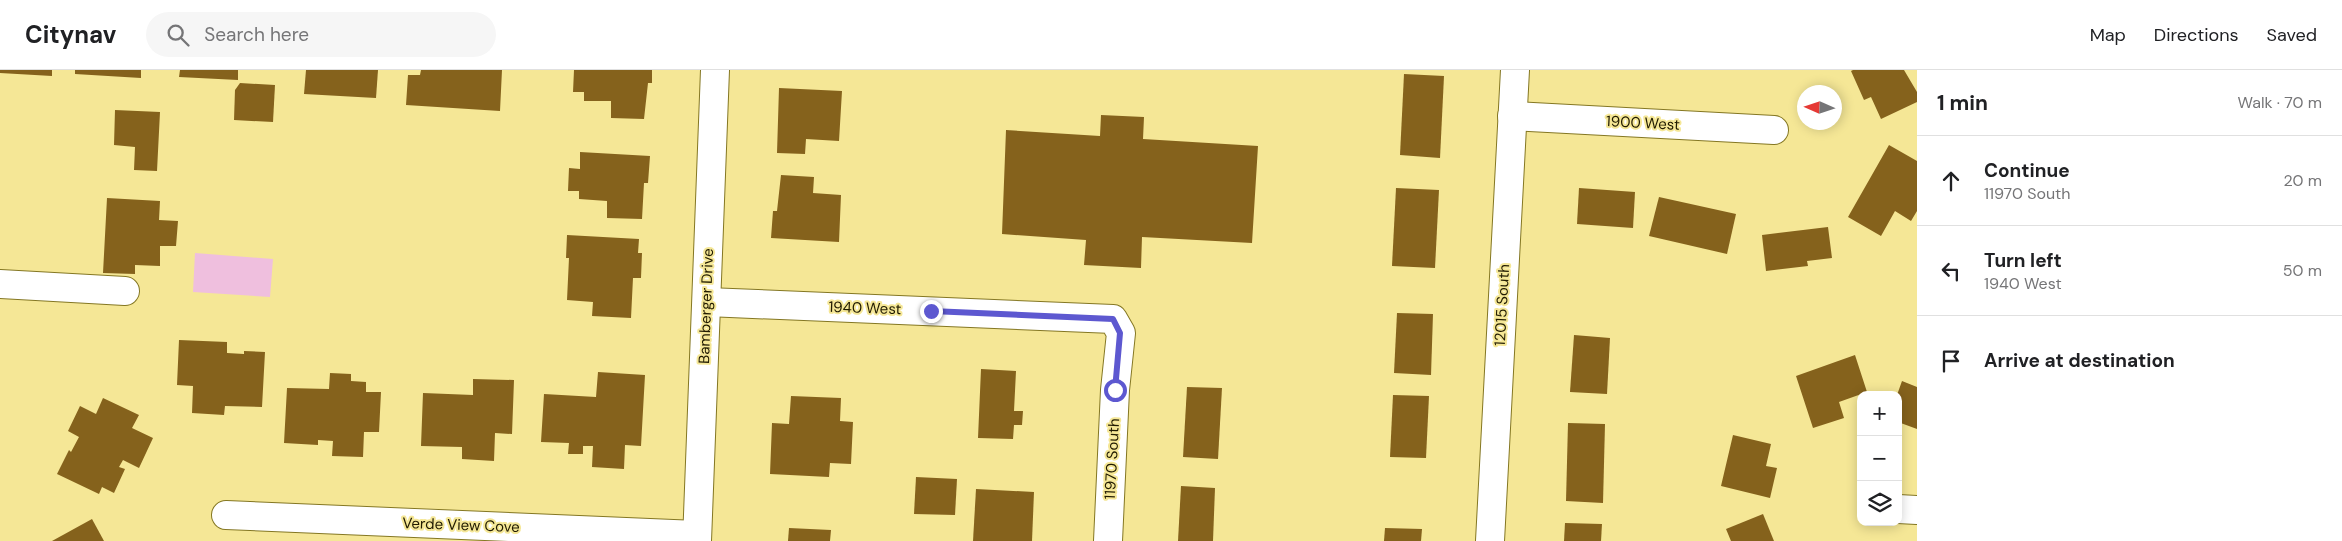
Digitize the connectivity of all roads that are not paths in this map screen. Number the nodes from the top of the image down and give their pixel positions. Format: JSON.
{"nodes":[{"id":1,"x":715,"y":70,"type":"edge"},
{"id":2,"x":1515,"y":70,"type":"edge"},
{"id":3,"x":1512,"y":116,"type":"junction"},
{"id":4,"x":1774,"y":130,"type":"dead end"},
{"id":5,"x":0,"y":284,"type":"edge"},
{"id":6,"x":125,"y":291,"type":"dead end"},
{"id":7,"x":707,"y":302,"type":"junction"},
{"id":8,"x":1113,"y":319,"type":"joint"},
{"id":9,"x":1902,"y":509,"type":"edge"},
{"id":10,"x":1917,"y":510,"type":"edge"},
{"id":11,"x":226,"y":515,"type":"dead end"},
{"id":12,"x":697,"y":538,"type":"edge"},
{"id":13,"x":1108,"y":541,"type":"edge"},
{"id":14,"x":1490,"y":541,"type":"edge"}],
"edges":[{"from":1,"to":7,"type":"street","name":"Bamberger Drive"},
{"from":2,"to":3,"type":"street","name":"12015 South"},
{"from":3,"to":4,"type":"street","name":"1900 West"},
{"from":3,"to":14,"type":"street","name":"12015 South"},
{"from":5,"to":6,"type":"street"},
{"from":7,"to":8,"type":"street","name":"1940 West"},
{"from":7,"to":12,"type":"street","name":"Bamberger Drive"},
{"from":8,"to":13,"type":"street","name":"11970 South"},
{"from":9,"to":10,"type":"street"},
{"from":11,"to":12,"type":"street","name":"Verde View Cove"}]}
